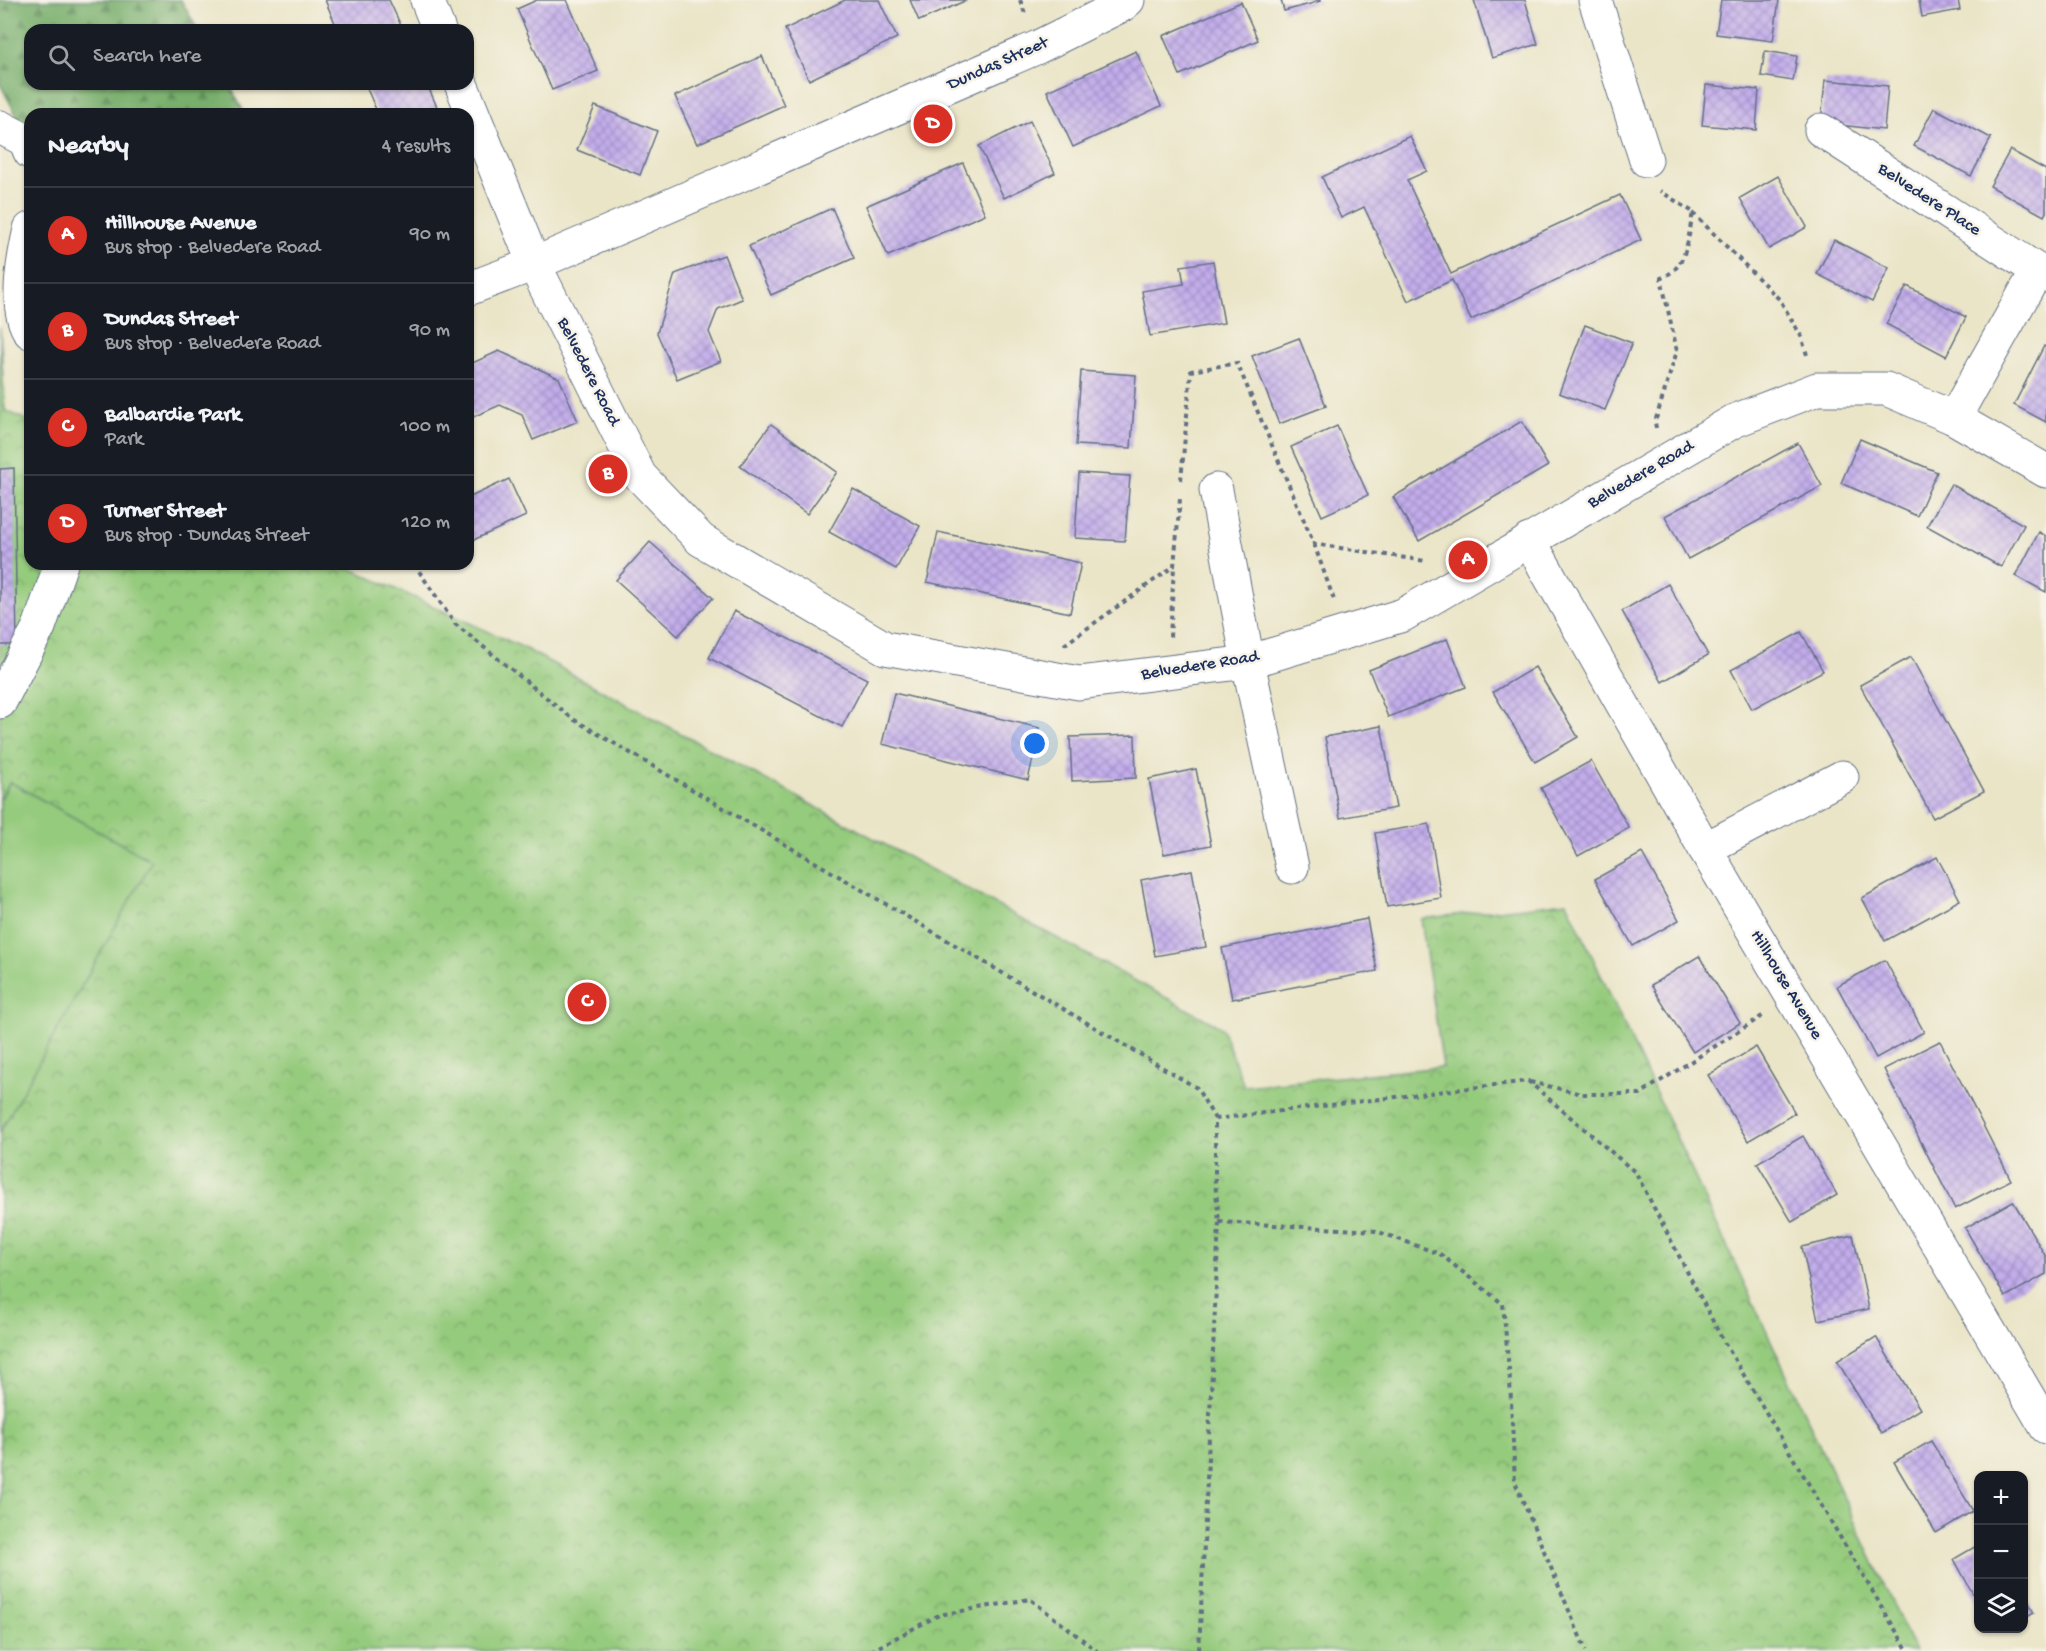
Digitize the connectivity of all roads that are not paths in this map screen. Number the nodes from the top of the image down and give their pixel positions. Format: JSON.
{"nodes":[{"id":1,"x":427,"y":0,"type":"edge"},
{"id":2,"x":1128,"y":0,"type":"edge"},
{"id":3,"x":1596,"y":6,"type":"edge"},
{"id":4,"x":437,"y":24,"type":"edge"},
{"id":5,"x":463,"y":90,"type":"edge"},
{"id":6,"x":471,"y":108,"type":"edge"},
{"id":7,"x":474,"y":116,"type":"edge"},
{"id":8,"x":0,"y":127,"type":"edge"},
{"id":9,"x":1821,"y":130,"type":"dead end"},
{"id":10,"x":24,"y":139,"type":"edge"},
{"id":11,"x":1646,"y":160,"type":"road end"},
{"id":12,"x":24,"y":259,"type":"edge"},
{"id":13,"x":534,"y":264,"type":"junction"},
{"id":14,"x":2041,"y":273,"type":"edge"},
{"id":15,"x":474,"y":287,"type":"edge"},
{"id":16,"x":24,"y":324,"type":"edge"},
{"id":17,"x":1954,"y":418,"type":"junction"},
{"id":18,"x":2046,"y":471,"type":"edge"},
{"id":19,"x":1216,"y":490,"type":"dead end"},
{"id":20,"x":1529,"y":540,"type":"junction"},
{"id":21,"x":59,"y":570,"type":"edge"},
{"id":22,"x":1248,"y":662,"type":"junction"},
{"id":23,"x":0,"y":702,"type":"edge"},
{"id":24,"x":1842,"y":777,"type":"dead end"},
{"id":25,"x":1705,"y":849,"type":"junction"},
{"id":26,"x":1292,"y":867,"type":"dead end"},
{"id":27,"x":2044,"y":1419,"type":"edge"}],
"edges":[{"from":1,"to":4,"type":"street"},
{"from":2,"to":13,"type":"street","name":"Dundas Street"},
{"from":3,"to":11,"type":"street"},
{"from":5,"to":6,"type":"street","name":"Belvedere Road"},
{"from":7,"to":13,"type":"street","name":"Belvedere Road"},
{"from":8,"to":10,"type":"street"},
{"from":9,"to":14,"type":"street","name":"Belvedere Place"},
{"from":12,"to":16,"type":"street"},
{"from":13,"to":15,"type":"street","name":"Dundas Street"},
{"from":13,"to":22,"type":"street","name":"Belvedere Road"},
{"from":14,"to":17,"type":"street","name":"Belvedere Place"},
{"from":17,"to":18,"type":"street","name":"Belvedere Road"},
{"from":17,"to":20,"type":"street","name":"Belvedere Road"},
{"from":19,"to":22,"type":"street"},
{"from":20,"to":22,"type":"street","name":"Belvedere Road"},
{"from":20,"to":25,"type":"street","name":"Hillhouse Avenue"},
{"from":21,"to":23,"type":"street"},
{"from":22,"to":26,"type":"street"},
{"from":24,"to":25,"type":"street"},
{"from":25,"to":27,"type":"street","name":"Hillhouse Avenue"}]}
